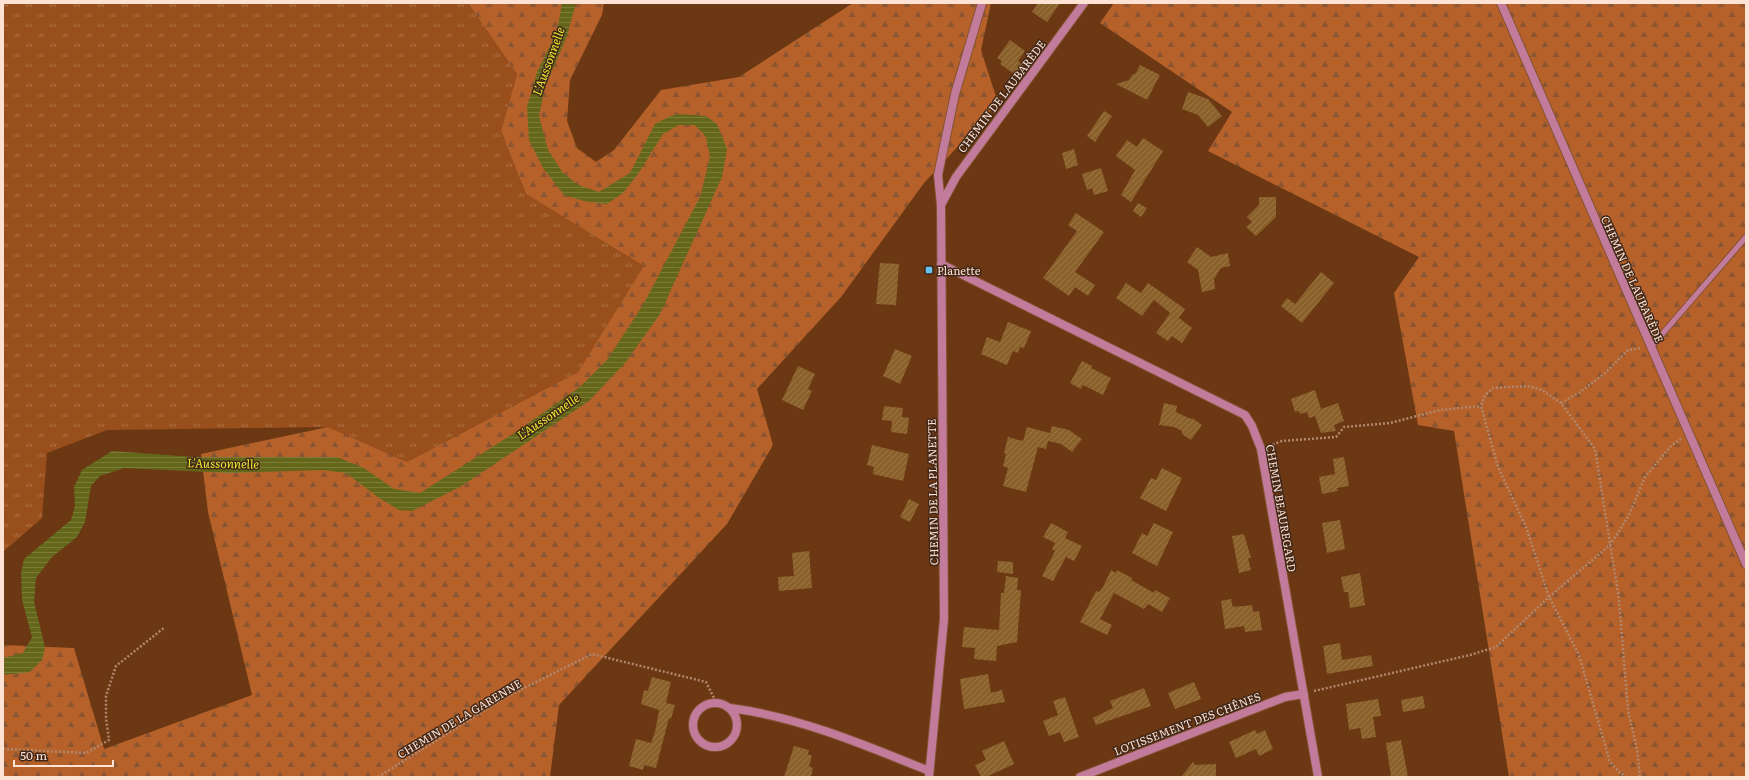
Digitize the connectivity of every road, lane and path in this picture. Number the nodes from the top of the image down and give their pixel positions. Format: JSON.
{"nodes":[{"id":1,"x":982,"y":3,"type":"edge"},
{"id":2,"x":1084,"y":3,"type":"edge"},
{"id":3,"x":1501,"y":3,"type":"edge"},
{"id":4,"x":941,"y":205,"type":"junction"},
{"id":5,"x":1746,"y":237,"type":"edge"},
{"id":6,"x":941,"y":264,"type":"junction"},
{"id":7,"x":1651,"y":347,"type":"junction"},
{"id":8,"x":1561,"y":403,"type":"junction"},
{"id":9,"x":1481,"y":406,"type":"junction"},
{"id":10,"x":1689,"y":433,"type":"junction"},
{"id":11,"x":1261,"y":448,"type":"junction"},
{"id":12,"x":1610,"y":545,"type":"junction"},
{"id":13,"x":1746,"y":564,"type":"edge"},
{"id":14,"x":1548,"y":597,"type":"junction"},
{"id":15,"x":165,"y":627,"type":"dead end"},
{"id":16,"x":1304,"y":694,"type":"junction"},
{"id":17,"x":716,"y":702,"type":"junction"},
{"id":18,"x":730,"y":708,"type":"junction"},
{"id":19,"x":3,"y":749,"type":"edge"},
{"id":20,"x":929,"y":774,"type":"edge"},
{"id":21,"x":378,"y":777,"type":"edge"},
{"id":22,"x":1080,"y":777,"type":"edge"},
{"id":23,"x":1318,"y":777,"type":"edge"},
{"id":24,"x":1627,"y":777,"type":"edge"},
{"id":25,"x":1640,"y":777,"type":"edge"}],
"edges":[{"from":1,"to":4,"type":"street","name":"CHEMIN DE LA PLANETTE"},
{"from":2,"to":4,"type":"street","name":"CHEMIN DE LAUBARÈDE"},
{"from":3,"to":7,"type":"street","name":"CHEMIN DE LAUBARÈDE"},
{"from":4,"to":6,"type":"street","name":"CHEMIN DE LA PLANETTE"},
{"from":5,"to":7,"type":"lane"},
{"from":6,"to":11,"type":"street","name":"CHEMIN BEAUREGARD"},
{"from":6,"to":20,"type":"street","name":"CHEMIN DE LA PLANETTE"},
{"from":7,"to":8,"type":"path"},
{"from":7,"to":10,"type":"street","name":"CHEMIN DE LAUBARÈDE"},
{"from":8,"to":9,"type":"path"},
{"from":8,"to":12,"type":"path"},
{"from":9,"to":11,"type":"path"},
{"from":9,"to":14,"type":"path"},
{"from":10,"to":12,"type":"path"},
{"from":10,"to":13,"type":"street","name":"CHEMIN DE LAUBARÈDE"},
{"from":11,"to":16,"type":"street","name":"CHEMIN BEAUREGARD"},
{"from":12,"to":14,"type":"path"},
{"from":12,"to":25,"type":"path"},
{"from":14,"to":16,"type":"path"},
{"from":14,"to":24,"type":"path"},
{"from":15,"to":19,"type":"path"},
{"from":16,"to":22,"type":"street","name":"LOTISSEMENT DES CHÊNES"},
{"from":16,"to":23,"type":"street","name":"CHEMIN BEAUREGARD"},
{"from":17,"to":18,"type":"street"},
{"from":17,"to":18,"type":"street"},
{"from":17,"to":21,"type":"path","name":"CHEMIN DE LA GARENNE"},
{"from":18,"to":20,"type":"street"}]}
